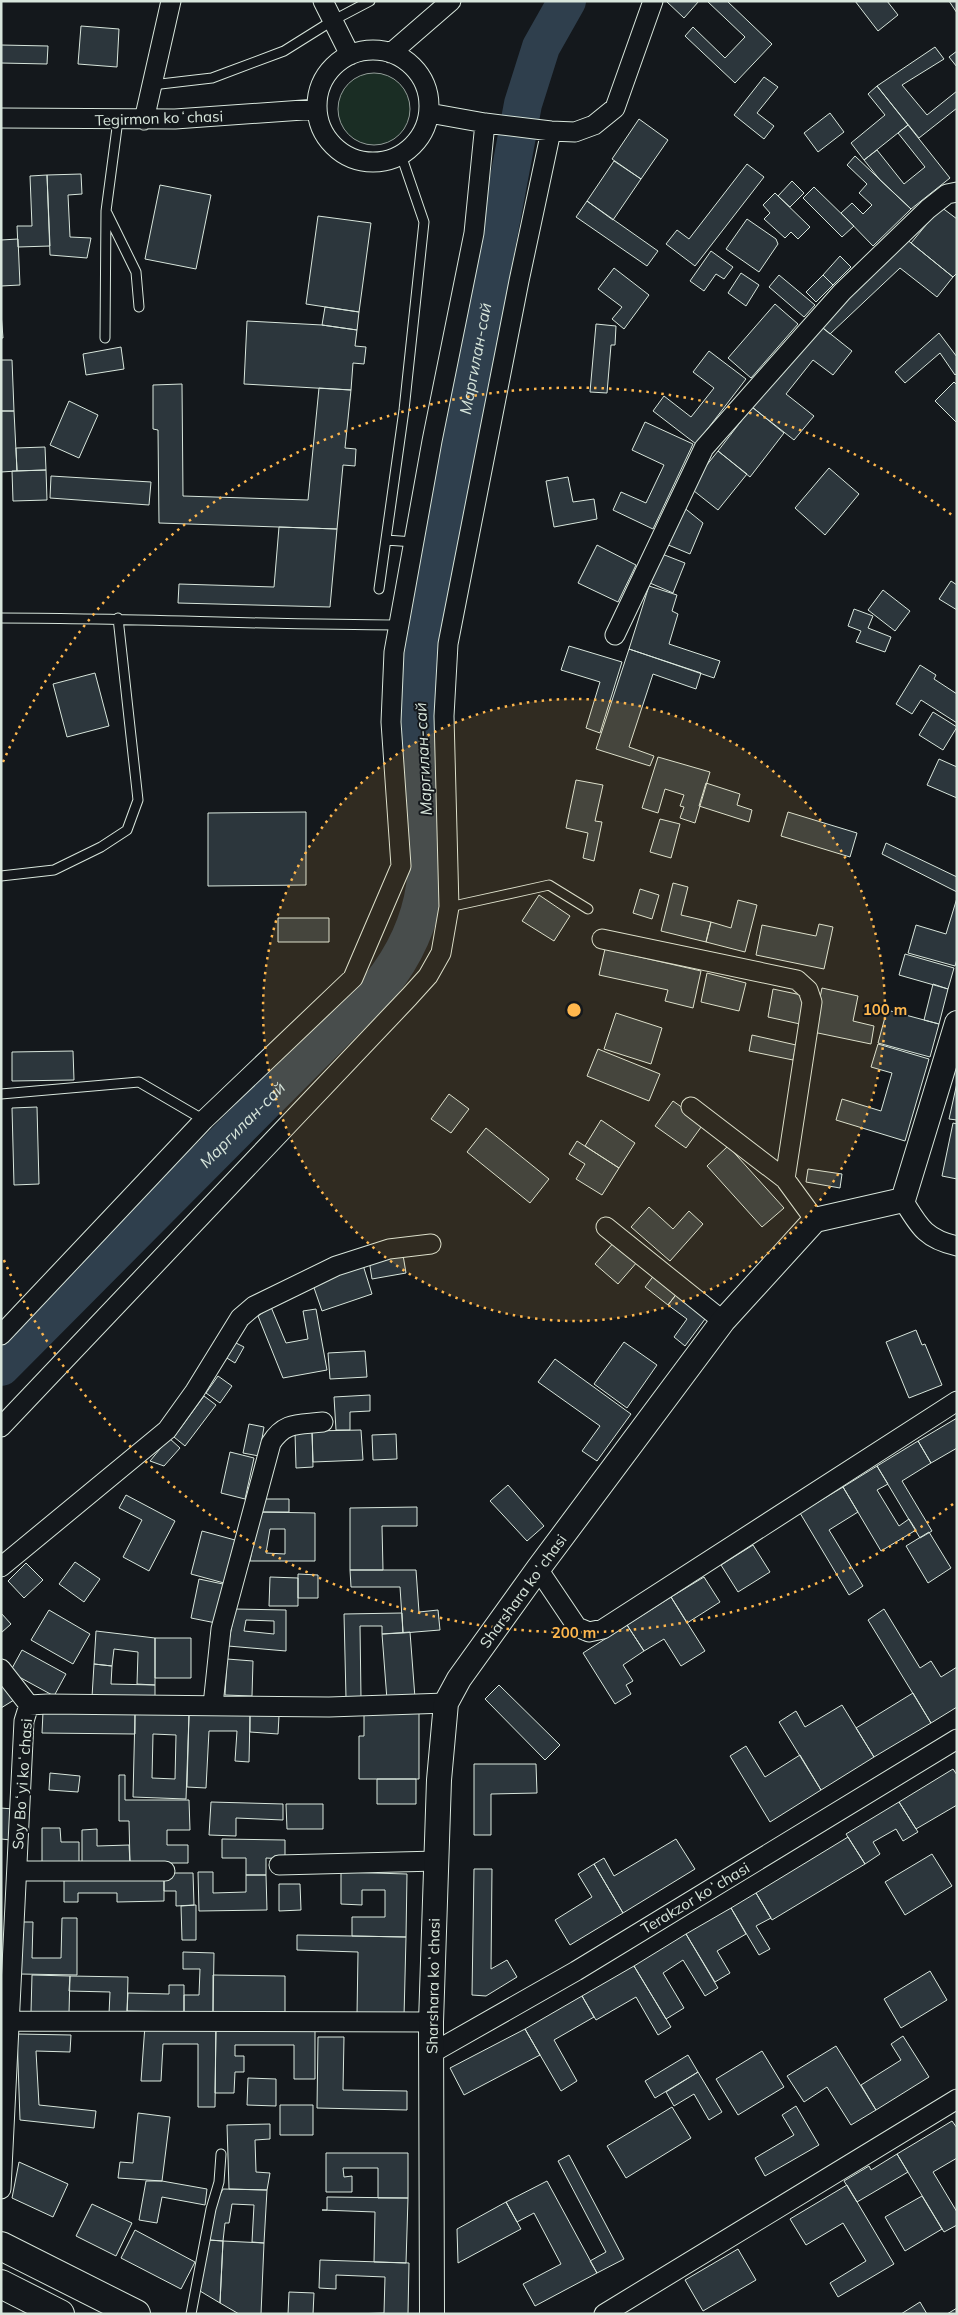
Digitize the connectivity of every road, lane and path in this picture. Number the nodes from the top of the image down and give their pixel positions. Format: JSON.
{"nodes":[{"id":1,"x":171,"y":1,"type":"edge"},
{"id":2,"x":322,"y":1,"type":"edge"},
{"id":3,"x":370,"y":1,"type":"edge"},
{"id":4,"x":451,"y":1,"type":"edge"},
{"id":5,"x":653,"y":1,"type":"edge"},
{"id":6,"x":332,"y":21,"type":"junction"},
{"id":7,"x":391,"y":53,"type":"junction"},
{"id":8,"x":350,"y":55,"type":"junction"},
{"id":9,"x":152,"y":85,"type":"junction"},
{"id":10,"x":317,"y":109,"type":"junction"},
{"id":11,"x":429,"y":113,"type":"junction"},
{"id":12,"x":1,"y":118,"type":"edge"},
{"id":13,"x":118,"y":120,"type":"junction"},
{"id":14,"x":144,"y":120,"type":"junction"},
{"id":15,"x":485,"y":123,"type":"junction"},
{"id":16,"x":551,"y":132,"type":"junction"},
{"id":17,"x":401,"y":155,"type":"junction"},
{"id":18,"x":957,"y":192,"type":"edge"},
{"id":19,"x":106,"y":211,"type":"junction"},
{"id":20,"x":140,"y":307,"type":"dead end"},
{"id":21,"x":105,"y":338,"type":"dead end"},
{"id":22,"x":386,"y":540,"type":"junction"},
{"id":23,"x":414,"y":542,"type":"junction"},
{"id":24,"x":379,"y":589,"type":"dead end"},
{"id":25,"x":1,"y":618,"type":"edge"},
{"id":26,"x":118,"y":618,"type":"junction"},
{"id":27,"x":399,"y":625,"type":"junction"},
{"id":28,"x":615,"y":635,"type":"dead end"},
{"id":29,"x":1,"y":876,"type":"edge"},
{"id":30,"x":449,"y":907,"type":"junction"},
{"id":31,"x":588,"y":909,"type":"dead end"},
{"id":32,"x":602,"y":939,"type":"dead end"},
{"id":33,"x":957,"y":1023,"type":"edge"},
{"id":34,"x":1,"y":1094,"type":"edge"},
{"id":35,"x":691,"y":1106,"type":"dead end"},
{"id":36,"x":204,"y":1120,"type":"junction"},
{"id":37,"x":785,"y":1179,"type":"junction"},
{"id":38,"x":903,"y":1200,"type":"junction"},
{"id":39,"x":815,"y":1220,"type":"junction"},
{"id":40,"x":606,"y":1227,"type":"dead end"},
{"id":41,"x":431,"y":1244,"type":"dead end"},
{"id":42,"x":957,"y":1246,"type":"edge"},
{"id":43,"x":723,"y":1320,"type":"junction"},
{"id":44,"x":1,"y":1335,"type":"edge"},
{"id":45,"x":957,"y":1401,"type":"edge"},
{"id":46,"x":323,"y":1422,"type":"dead end"},
{"id":47,"x":1,"y":1427,"type":"edge"},
{"id":48,"x":1,"y":1567,"type":"edge"},
{"id":49,"x":538,"y":1569,"type":"junction"},
{"id":50,"x":1,"y":1669,"type":"edge"},
{"id":51,"x":446,"y":1703,"type":"junction"},
{"id":52,"x":29,"y":1705,"type":"junction"},
{"id":53,"x":213,"y":1705,"type":"junction"},
{"id":54,"x":957,"y":1740,"type":"edge"},
{"id":55,"x":437,"y":1861,"type":"junction"},
{"id":56,"x":279,"y":1865,"type":"dead end"},
{"id":57,"x":17,"y":1871,"type":"junction"},
{"id":58,"x":166,"y":1871,"type":"dead end"},
{"id":59,"x":10,"y":2021,"type":"junction"},
{"id":60,"x":431,"y":2022,"type":"junction"},
{"id":61,"x":432,"y":2053,"type":"junction"},
{"id":62,"x":957,"y":2099,"type":"edge"},
{"id":63,"x":221,"y":2154,"type":"dead end"},
{"id":64,"x":1,"y":2189,"type":"edge"},
{"id":65,"x":1,"y":2246,"type":"edge"},
{"id":66,"x":1,"y":2284,"type":"edge"},
{"id":67,"x":60,"y":2314,"type":"edge"},
{"id":68,"x":136,"y":2314,"type":"edge"},
{"id":69,"x":192,"y":2314,"type":"edge"},
{"id":70,"x":432,"y":2314,"type":"edge"},
{"id":71,"x":604,"y":2314,"type":"edge"}],
"edges":[{"from":1,"to":9,"type":"street"},
{"from":2,"to":6,"type":"street"},
{"from":3,"to":6,"type":"lane"},
{"from":4,"to":7,"type":"street"},
{"from":5,"to":16,"type":"street"},
{"from":6,"to":8,"type":"street"},
{"from":6,"to":9,"type":"lane"},
{"from":7,"to":8,"type":"street"},
{"from":7,"to":11,"type":"street"},
{"from":8,"to":10,"type":"street"},
{"from":9,"to":14,"type":"street"},
{"from":10,"to":14,"type":"street","name":"Tegirmon koʻchasi"},
{"from":10,"to":17,"type":"street"},
{"from":11,"to":15,"type":"street"},
{"from":11,"to":17,"type":"street"},
{"from":12,"to":13,"type":"street","name":"Tegirmon koʻchasi"},
{"from":13,"to":14,"type":"street","name":"Tegirmon koʻchasi"},
{"from":13,"to":19,"type":"lane"},
{"from":15,"to":16,"type":"street"},
{"from":15,"to":23,"type":"street"},
{"from":16,"to":30,"type":"street"},
{"from":17,"to":22,"type":"lane"},
{"from":18,"to":28,"type":"street"},
{"from":19,"to":20,"type":"lane"},
{"from":19,"to":21,"type":"lane"},
{"from":22,"to":23,"type":"lane"},
{"from":22,"to":24,"type":"lane"},
{"from":23,"to":27,"type":"street"},
{"from":25,"to":26,"type":"lane"},
{"from":26,"to":27,"type":"lane"},
{"from":26,"to":29,"type":"lane"},
{"from":27,"to":36,"type":"street"},
{"from":30,"to":31,"type":"lane"},
{"from":30,"to":47,"type":"street"},
{"from":32,"to":37,"type":"street"},
{"from":33,"to":38,"type":"street"},
{"from":34,"to":36,"type":"lane"},
{"from":35,"to":37,"type":"street"},
{"from":36,"to":44,"type":"street"},
{"from":37,"to":39,"type":"street"},
{"from":38,"to":39,"type":"street"},
{"from":38,"to":42,"type":"street"},
{"from":39,"to":43,"type":"street","name":"Sharshara koʻchasi"},
{"from":40,"to":43,"type":"street"},
{"from":41,"to":48,"type":"street"},
{"from":43,"to":49,"type":"street","name":"Sharshara koʻchasi"},
{"from":45,"to":49,"type":"street"},
{"from":46,"to":53,"type":"street"},
{"from":49,"to":51,"type":"street","name":"Sharshara koʻchasi"},
{"from":50,"to":52,"type":"street"},
{"from":51,"to":53,"type":"street","name":"Soy Boʻyi koʻchasi"},
{"from":51,"to":55,"type":"street","name":"Sharshara koʻchasi"},
{"from":52,"to":53,"type":"street","name":"Soy Boʻyi koʻchasi"},
{"from":52,"to":57,"type":"street","name":"Soy Boʻyi koʻchasi"},
{"from":54,"to":61,"type":"street","name":"Terakzor koʻchasi"},
{"from":55,"to":56,"type":"street"},
{"from":55,"to":60,"type":"street","name":"Sharshara koʻchasi"},
{"from":57,"to":58,"type":"street"},
{"from":57,"to":59,"type":"street","name":"Soy Boʻyi koʻchasi"},
{"from":59,"to":60,"type":"street"},
{"from":59,"to":64,"type":"street","name":"Soy Boʻyi koʻchasi"},
{"from":60,"to":61,"type":"street","name":"Sharshara koʻchasi"},
{"from":61,"to":70,"type":"street","name":"Sharshara koʻchasi"},
{"from":62,"to":71,"type":"street"},
{"from":63,"to":69,"type":"lane"},
{"from":65,"to":68,"type":"highway"},
{"from":66,"to":67,"type":"highway"}]}
